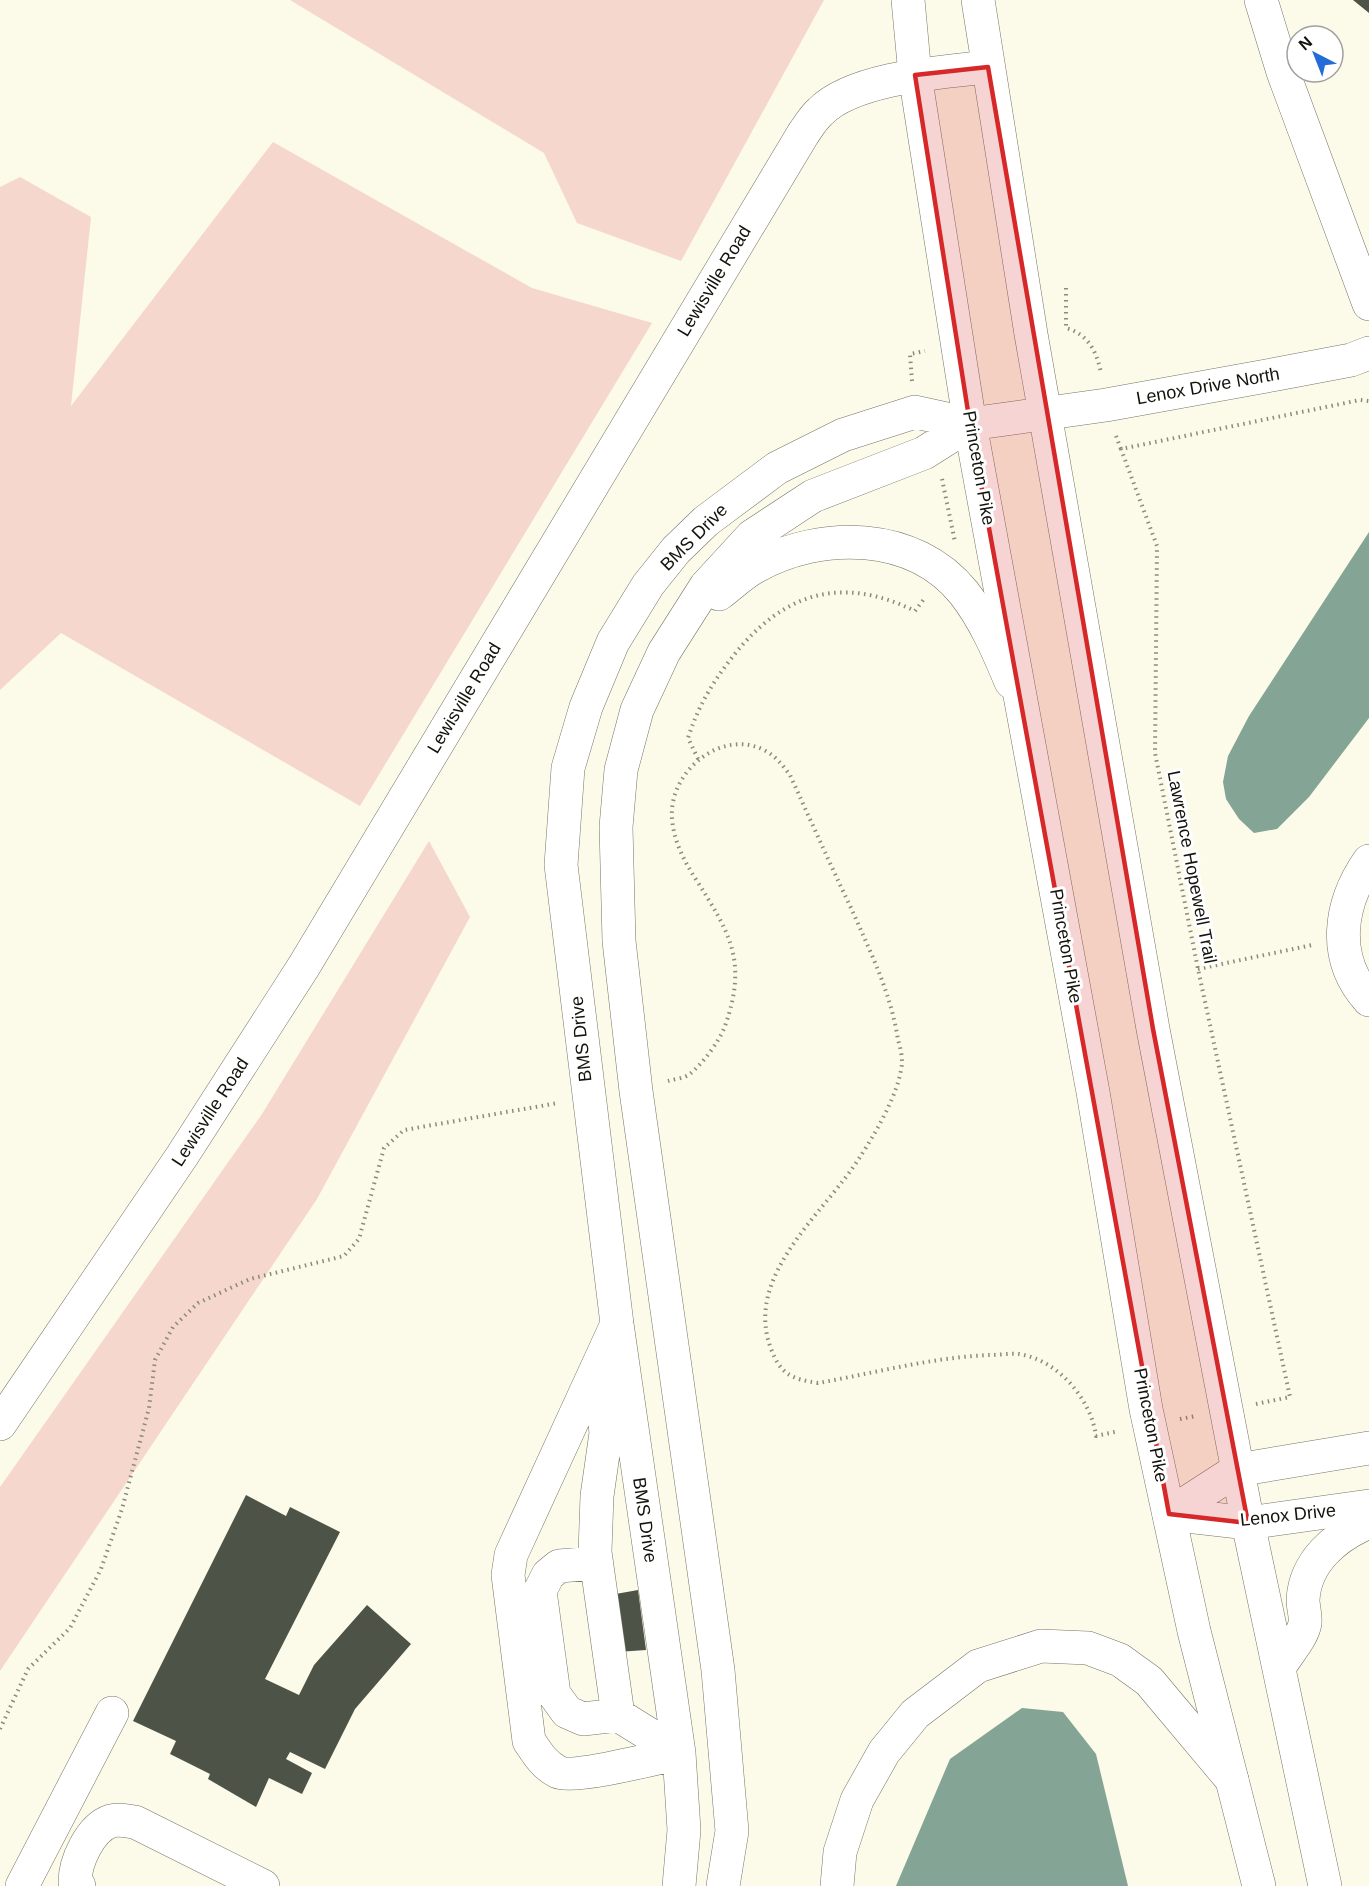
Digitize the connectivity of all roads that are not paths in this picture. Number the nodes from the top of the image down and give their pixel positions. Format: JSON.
{"nodes":[{"id":1,"x":908,"y":0,"type":"edge"},
{"id":2,"x":978,"y":0,"type":"edge"},
{"id":3,"x":1261,"y":0,"type":"edge"},
{"id":4,"x":988,"y":67,"type":"junction"},
{"id":5,"x":915,"y":75,"type":"junction"},
{"id":6,"x":1369,"y":304,"type":"edge"},
{"id":7,"x":1369,"y":353,"type":"edge"},
{"id":8,"x":1046,"y":413,"type":"junction"},
{"id":9,"x":970,"y":424,"type":"junction"},
{"id":10,"x":664,"y":652,"type":"junction"},
{"id":11,"x":1023,"y":708,"type":"junction"},
{"id":12,"x":1369,"y":861,"type":"edge"},
{"id":13,"x":1369,"y":1000,"type":"edge"},
{"id":14,"x":617,"y":1324,"type":"junction"},
{"id":15,"x":599,"y":1365,"type":"junction"},
{"id":16,"x":0,"y":1424,"type":"edge"},
{"id":17,"x":1369,"y":1448,"type":"edge"},
{"id":18,"x":1237,"y":1470,"type":"junction"},
{"id":19,"x":1369,"y":1506,"type":"edge"},
{"id":20,"x":1169,"y":1514,"type":"junction"},
{"id":21,"x":1369,"y":1522,"type":"edge"},
{"id":22,"x":1248,"y":1523,"type":"junction"},
{"id":23,"x":596,"y":1563,"type":"junction"},
{"id":24,"x":1279,"y":1668,"type":"junction"},
{"id":25,"x":112,"y":1713,"type":"dead end"},
{"id":26,"x":618,"y":1715,"type":"junction"},
{"id":27,"x":679,"y":1753,"type":"junction"},
{"id":28,"x":1232,"y":1780,"type":"junction"},
{"id":29,"x":22,"y":1886,"type":"edge"},
{"id":30,"x":80,"y":1886,"type":"edge"},
{"id":31,"x":263,"y":1886,"type":"edge"},
{"id":32,"x":679,"y":1886,"type":"edge"},
{"id":33,"x":723,"y":1886,"type":"edge"},
{"id":34,"x":837,"y":1886,"type":"edge"},
{"id":35,"x":1259,"y":1886,"type":"edge"},
{"id":36,"x":1325,"y":1886,"type":"edge"}],
"edges":[{"from":1,"to":5,"type":"main road","name":"Princeton Pike"},
{"from":2,"to":4,"type":"main road"},
{"from":3,"to":6,"type":"main road"},
{"from":4,"to":5,"type":"main road","name":"Lewisville Road"},
{"from":4,"to":8,"type":"main road"},
{"from":5,"to":9,"type":"main road","name":"Princeton Pike"},
{"from":5,"to":16,"type":"main road","name":"Lewisville Road"},
{"from":7,"to":8,"type":"main road","name":"Lenox Drive North"},
{"from":8,"to":9,"type":"main road","name":"BMS Drive"},
{"from":8,"to":18,"type":"main road"},
{"from":9,"to":10,"type":"main road","name":"BMS Drive"},
{"from":9,"to":11,"type":"main road","name":"Princeton Pike"},
{"from":9,"to":14,"type":"main road","name":"BMS Drive"},
{"from":10,"to":11,"type":"main road","name":"BMS Drive"},
{"from":10,"to":33,"type":"main road","name":"BMS Drive"},
{"from":11,"to":20,"type":"main road","name":"Princeton Pike"},
{"from":12,"to":13,"type":"main road"},
{"from":14,"to":15,"type":"main road"},
{"from":14,"to":27,"type":"main road","name":"BMS Drive"},
{"from":15,"to":23,"type":"main road"},
{"from":15,"to":27,"type":"main road"},
{"from":17,"to":18,"type":"main road"},
{"from":18,"to":20,"type":"main road"},
{"from":18,"to":22,"type":"main road"},
{"from":19,"to":22,"type":"main road","name":"Lenox Drive"},
{"from":20,"to":22,"type":"main road","name":"Lenox Drive"},
{"from":20,"to":28,"type":"main road","name":"Princeton Pike"},
{"from":21,"to":24,"type":"main road"},
{"from":22,"to":24,"type":"main road"},
{"from":23,"to":26,"type":"main road"},
{"from":23,"to":26,"type":"main road"},
{"from":24,"to":36,"type":"main road"},
{"from":25,"to":29,"type":"main road"},
{"from":26,"to":27,"type":"main road"},
{"from":27,"to":32,"type":"main road","name":"BMS Drive"},
{"from":28,"to":34,"type":"main road"},
{"from":28,"to":35,"type":"main road","name":"Princeton Pike"},
{"from":30,"to":31,"type":"main road"}]}
